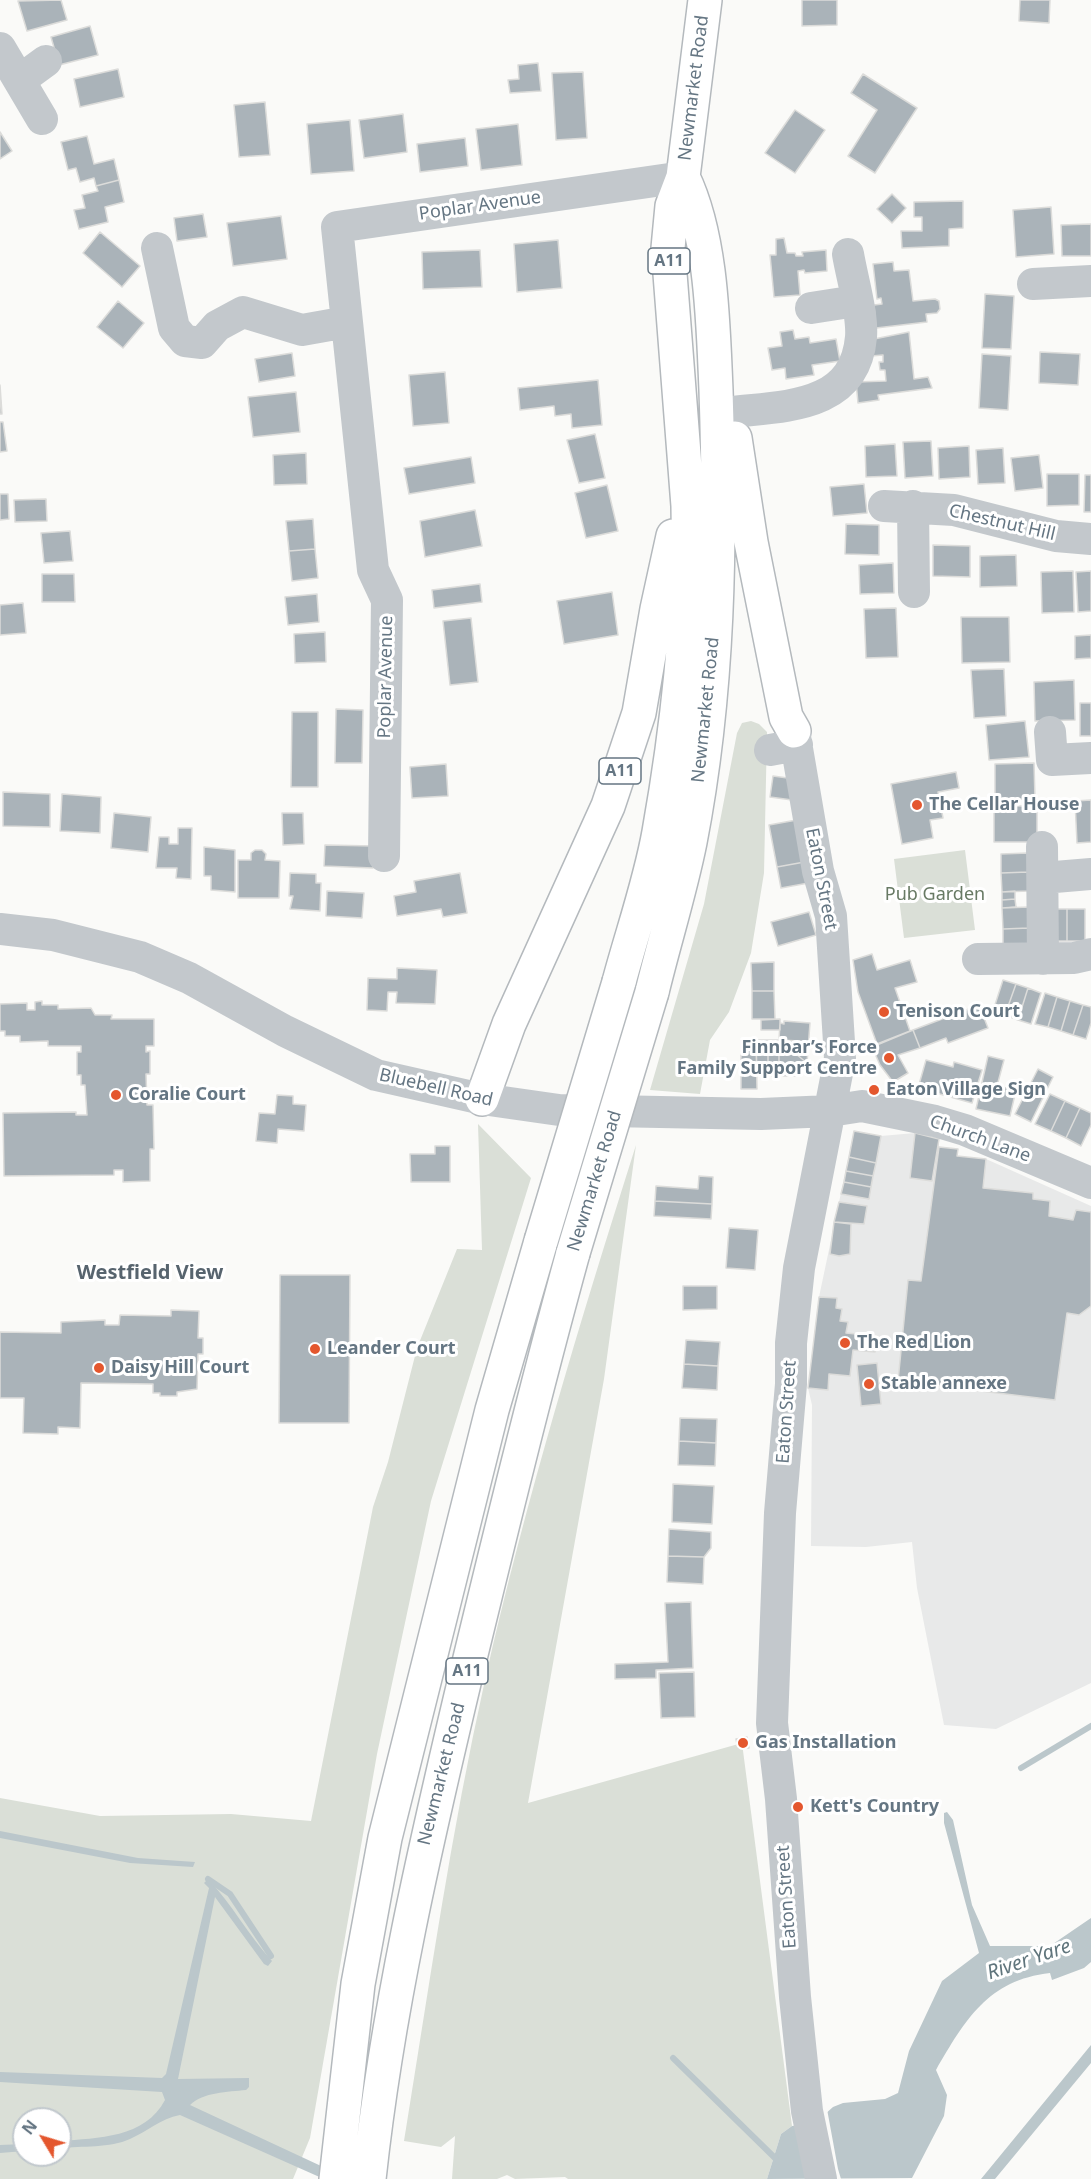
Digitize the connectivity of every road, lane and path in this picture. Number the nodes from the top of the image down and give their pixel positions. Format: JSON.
{"nodes":[{"id":1,"x":705,"y":0,"type":"edge"},
{"id":2,"x":0,"y":48,"type":"edge"},
{"id":3,"x":46,"y":61,"type":"dead end"},
{"id":4,"x":20,"y":80,"type":"junction"},
{"id":5,"x":42,"y":119,"type":"dead end"},
{"id":6,"x":683,"y":177,"type":"junction"},
{"id":7,"x":157,"y":248,"type":"dead end"},
{"id":8,"x":848,"y":254,"type":"dead end"},
{"id":9,"x":1091,"y":281,"type":"edge"},
{"id":10,"x":1033,"y":285,"type":"dead end"},
{"id":11,"x":856,"y":301,"type":"junction"},
{"id":12,"x":811,"y":308,"type":"dead end"},
{"id":13,"x":713,"y":315,"type":"junction"},
{"id":14,"x":347,"y":322,"type":"junction"},
{"id":15,"x":732,"y":412,"type":"junction"},
{"id":16,"x":688,"y":506,"type":"junction"},
{"id":17,"x":1091,"y":539,"type":"edge"},
{"id":18,"x":914,"y":592,"type":"dead end"},
{"id":19,"x":787,"y":742,"type":"joint"},
{"id":20,"x":1091,"y":758,"type":"edge"},
{"id":21,"x":1051,"y":759,"type":"dead end"},
{"id":22,"x":1042,"y":847,"type":"dead end"},
{"id":23,"x":384,"y":856,"type":"dead end"},
{"id":24,"x":1091,"y":874,"type":"edge"},
{"id":25,"x":1043,"y":878,"type":"junction"},
{"id":26,"x":0,"y":929,"type":"edge"},
{"id":27,"x":1091,"y":954,"type":"edge"},
{"id":28,"x":1043,"y":958,"type":"junction"},
{"id":29,"x":978,"y":959,"type":"dead end"},
{"id":30,"x":482,"y":1099,"type":"junction"},
{"id":31,"x":830,"y":1111,"type":"junction"},
{"id":32,"x":1091,"y":1183,"type":"edge"},
{"id":33,"x":336,"y":2179,"type":"edge"},
{"id":34,"x":369,"y":2179,"type":"edge"},
{"id":35,"x":821,"y":2179,"type":"edge"}],
"edges":[{"from":1,"to":6,"type":"highway","name":"Newmarket Road","number":"A11"},
{"from":2,"to":4,"type":"street"},
{"from":3,"to":4,"type":"street"},
{"from":4,"to":5,"type":"street"},
{"from":6,"to":13,"type":"highway","name":"Newmarket Road","number":"A11"},
{"from":6,"to":14,"type":"street","name":"Poplar Avenue"},
{"from":6,"to":16,"type":"highway","name":"Newmarket Road","number":"A11"},
{"from":7,"to":14,"type":"street"},
{"from":8,"to":11,"type":"street"},
{"from":9,"to":10,"type":"street"},
{"from":11,"to":12,"type":"street"},
{"from":11,"to":15,"type":"street"},
{"from":13,"to":15,"type":"highway"},
{"from":13,"to":34,"type":"highway","name":"Newmarket Road","number":"A11","bridge":true},
{"from":14,"to":23,"type":"street","name":"Poplar Avenue"},
{"from":15,"to":19,"type":"highway"},
{"from":16,"to":30,"type":"highway","number":"A11"},
{"from":16,"to":33,"type":"highway","name":"Newmarket Road","number":"A11","bridge":true},
{"from":17,"to":18,"type":"street","name":"Chestnut Hill"},
{"from":19,"to":31,"type":"street","name":"Eaton Street"},
{"from":20,"to":21,"type":"street"},
{"from":22,"to":25,"type":"street"},
{"from":24,"to":25,"type":"street"},
{"from":25,"to":28,"type":"street"},
{"from":26,"to":30,"type":"street","name":"Bluebell Road"},
{"from":27,"to":28,"type":"street"},
{"from":28,"to":29,"type":"street"},
{"from":30,"to":31,"type":"street","name":"Bluebell Road"},
{"from":31,"to":32,"type":"street","name":"Church Lane"},
{"from":31,"to":35,"type":"street","name":"Eaton Street"}]}
